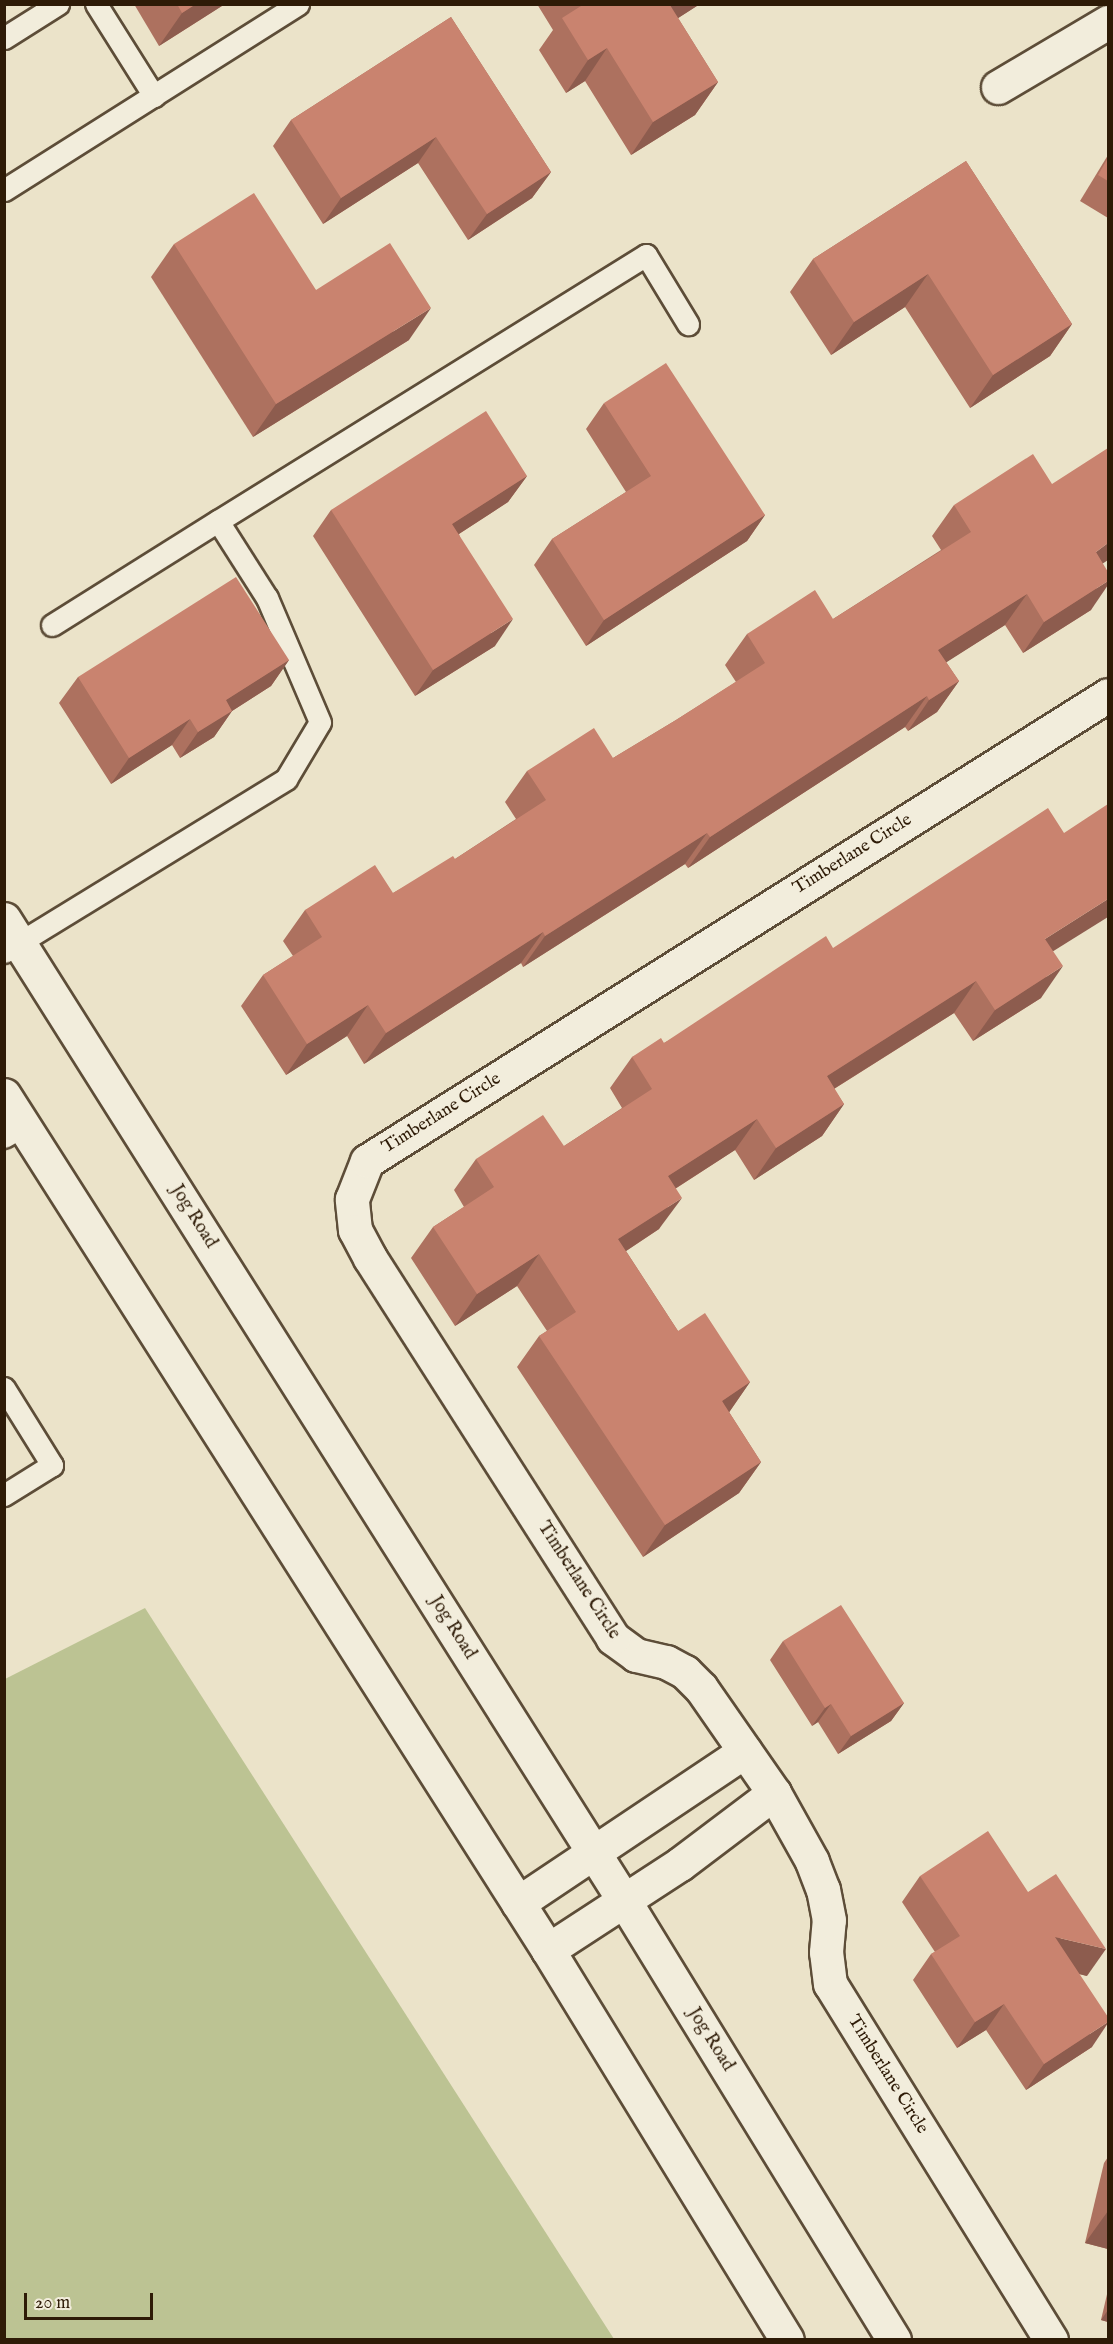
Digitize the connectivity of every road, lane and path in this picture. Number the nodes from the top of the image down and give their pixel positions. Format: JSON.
{"nodes":[{"id":1,"x":58,"y":4,"type":"edge"},
{"id":2,"x":96,"y":4,"type":"edge"},
{"id":3,"x":298,"y":4,"type":"edge"},
{"id":4,"x":1108,"y":22,"type":"edge"},
{"id":5,"x":4,"y":38,"type":"edge"},
{"id":6,"x":998,"y":87,"type":"dead end"},
{"id":7,"x":154,"y":96,"type":"junction"},
{"id":8,"x":4,"y":190,"type":"edge"},
{"id":9,"x":688,"y":324,"type":"dead end"},
{"id":10,"x":218,"y":521,"type":"junction"},
{"id":11,"x":52,"y":625,"type":"dead end"},
{"id":12,"x":1108,"y":695,"type":"edge"},
{"id":13,"x":9,"y":937,"type":"edge"},
{"id":14,"x":4,"y":1095,"type":"edge"},
{"id":15,"x":15,"y":1131,"type":"edge"},
{"id":16,"x":4,"y":1388,"type":"edge"},
{"id":17,"x":4,"y":1495,"type":"edge"},
{"id":18,"x":744,"y":1751,"type":"junction"},
{"id":19,"x":774,"y":1793,"type":"junction"},
{"id":20,"x":594,"y":1852,"type":"junction"},
{"id":21,"x":625,"y":1902,"type":"junction"},
{"id":22,"x":518,"y":1903,"type":"junction"},
{"id":23,"x":548,"y":1950,"type":"junction"},
{"id":24,"x":787,"y":2340,"type":"edge"},
{"id":25,"x":894,"y":2340,"type":"edge"},
{"id":26,"x":1051,"y":2340,"type":"edge"}],
"edges":[{"from":1,"to":5,"type":"lane"},
{"from":2,"to":7,"type":"lane"},
{"from":3,"to":7,"type":"lane"},
{"from":4,"to":6,"type":"main road"},
{"from":7,"to":8,"type":"lane"},
{"from":9,"to":10,"type":"lane"},
{"from":10,"to":11,"type":"lane"},
{"from":10,"to":13,"type":"lane"},
{"from":12,"to":18,"type":"main road","name":"Timberlane Circle"},
{"from":13,"to":20,"type":"main road","name":"Jog Road"},
{"from":14,"to":15,"type":"main road"},
{"from":15,"to":22,"type":"main road"},
{"from":16,"to":17,"type":"lane"},
{"from":18,"to":19,"type":"main road","name":"Timberlane Circle"},
{"from":18,"to":20,"type":"main road"},
{"from":19,"to":21,"type":"main road"},
{"from":19,"to":26,"type":"main road","name":"Timberlane Circle"},
{"from":20,"to":21,"type":"main road","name":"Jog Road"},
{"from":20,"to":22,"type":"main road"},
{"from":21,"to":23,"type":"main road"},
{"from":21,"to":25,"type":"main road","name":"Jog Road"},
{"from":22,"to":23,"type":"main road"},
{"from":23,"to":24,"type":"main road"}]}
